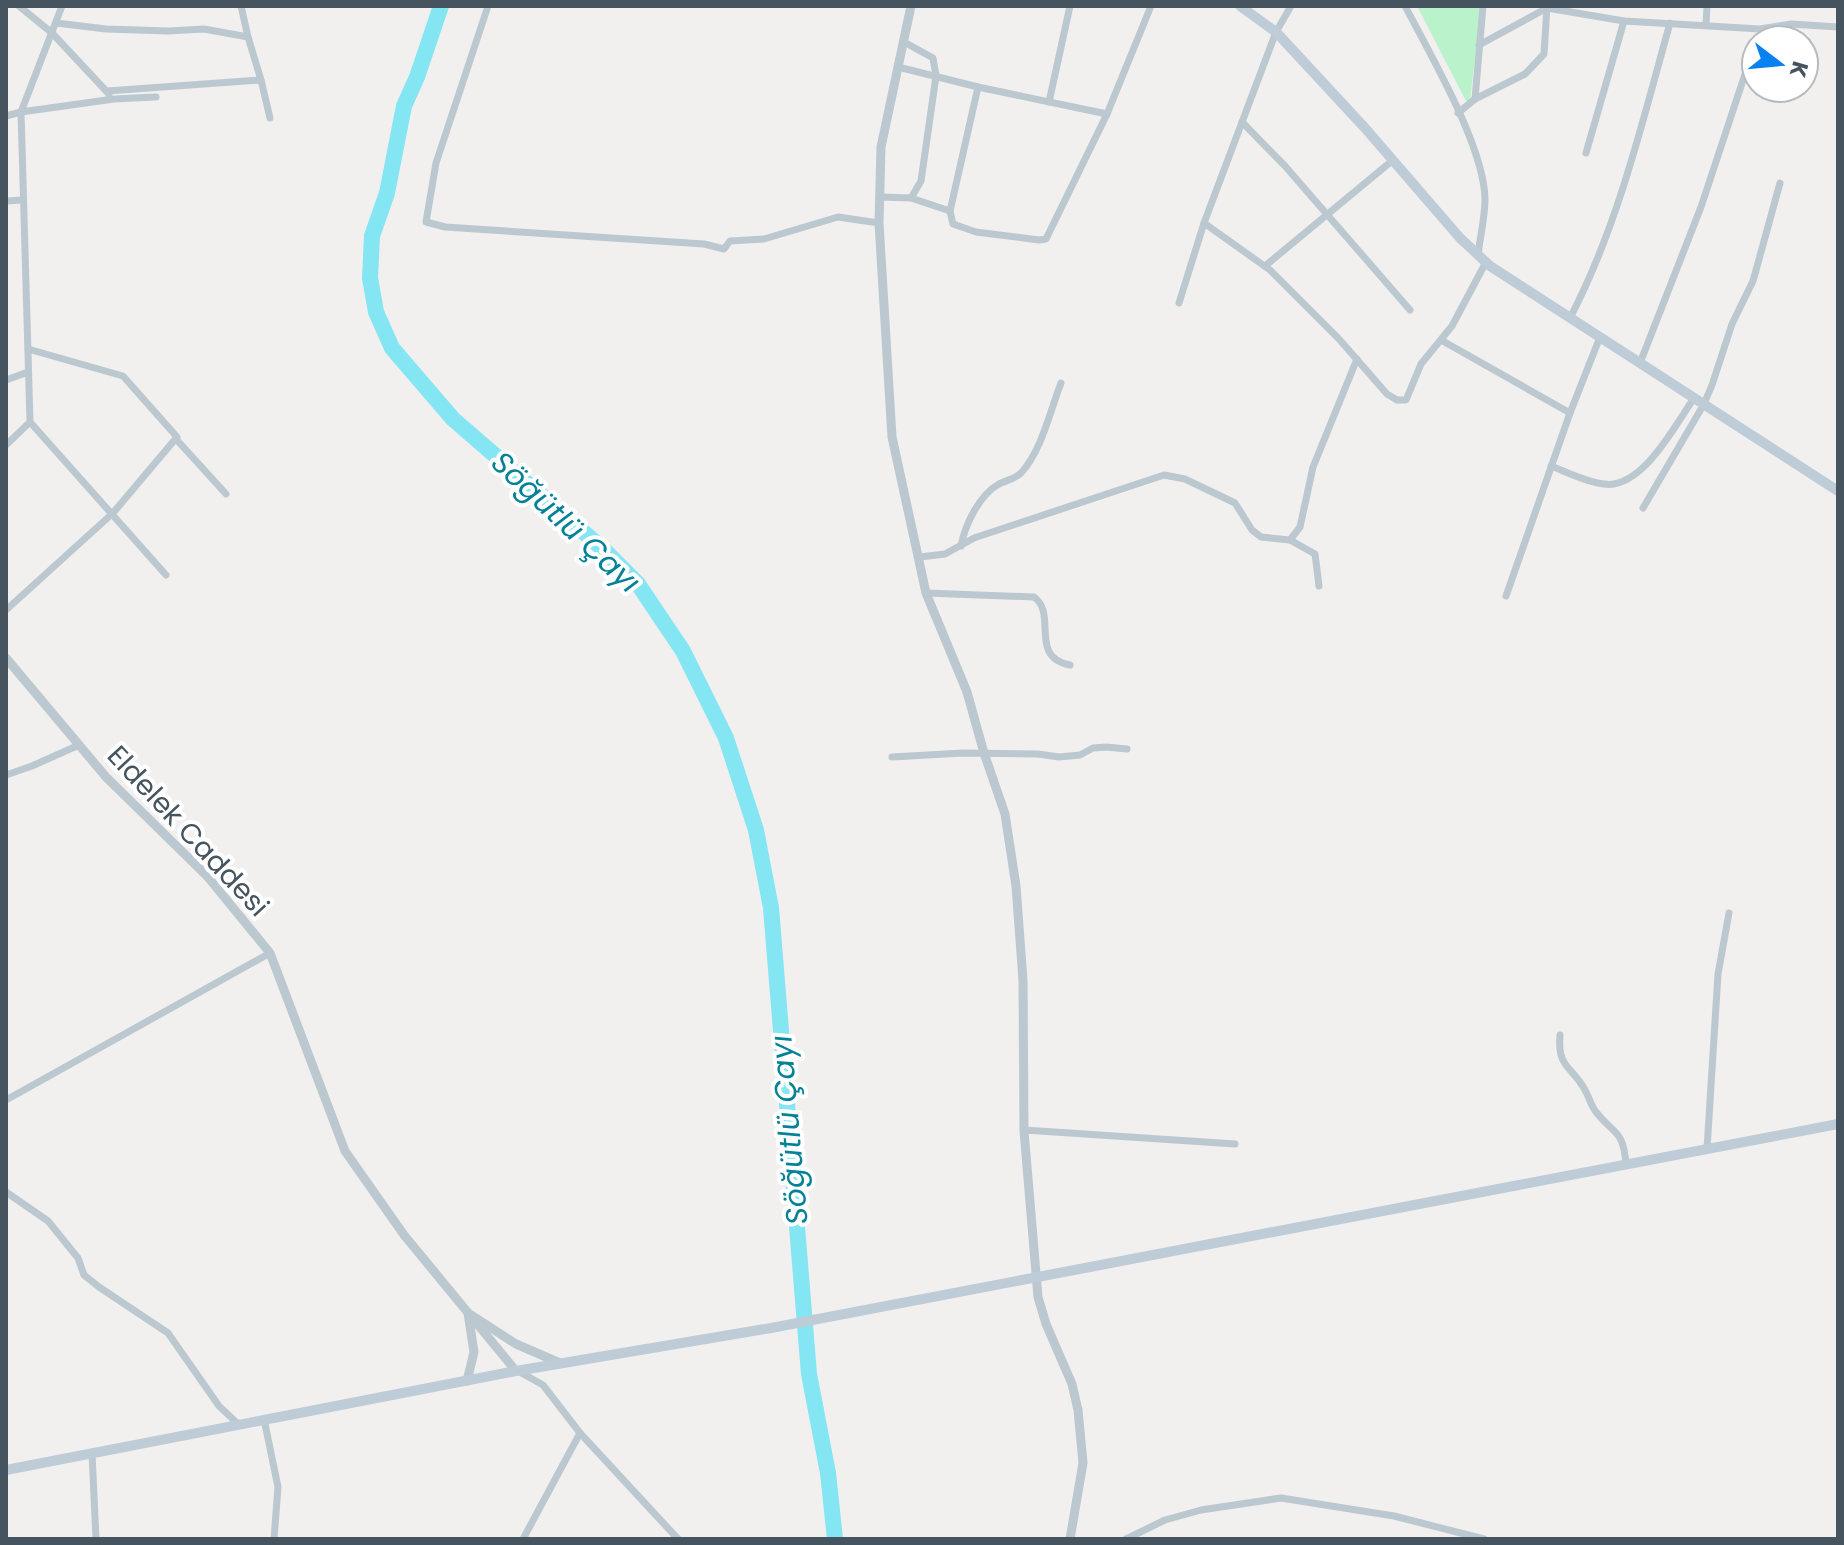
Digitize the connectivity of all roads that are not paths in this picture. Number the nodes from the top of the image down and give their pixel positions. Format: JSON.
{"nodes":[{"id":1,"x":19,"y":6,"type":"edge"},
{"id":2,"x":62,"y":6,"type":"edge"},
{"id":3,"x":241,"y":6,"type":"edge"},
{"id":4,"x":488,"y":6,"type":"edge"},
{"id":5,"x":911,"y":6,"type":"edge"},
{"id":6,"x":1070,"y":6,"type":"edge"},
{"id":7,"x":1151,"y":6,"type":"edge"},
{"id":8,"x":1240,"y":6,"type":"edge"},
{"id":9,"x":1291,"y":6,"type":"edge"},
{"id":10,"x":1405,"y":6,"type":"edge"},
{"id":11,"x":1483,"y":6,"type":"edge"},
{"id":12,"x":1707,"y":6,"type":"edge"},
{"id":13,"x":1547,"y":7,"type":"edge"},
{"id":14,"x":1624,"y":21,"type":"junction"},
{"id":15,"x":56,"y":23,"type":"junction"},
{"id":16,"x":1670,"y":23,"type":"junction"},
{"id":17,"x":1706,"y":25,"type":"junction"},
{"id":18,"x":1740,"y":28,"type":"edge"},
{"id":19,"x":1276,"y":32,"type":"junction"},
{"id":20,"x":52,"y":33,"type":"junction"},
{"id":21,"x":248,"y":37,"type":"junction"},
{"id":22,"x":904,"y":42,"type":"junction"},
{"id":23,"x":1479,"y":45,"type":"junction"},
{"id":24,"x":898,"y":67,"type":"junction"},
{"id":25,"x":936,"y":76,"type":"junction"},
{"id":26,"x":261,"y":80,"type":"junction"},
{"id":27,"x":978,"y":87,"type":"junction"},
{"id":28,"x":1740,"y":89,"type":"edge"},
{"id":29,"x":107,"y":91,"type":"junction"},
{"id":30,"x":156,"y":97,"type":"dead end"},
{"id":31,"x":114,"y":99,"type":"junction"},
{"id":32,"x":1475,"y":99,"type":"junction"},
{"id":33,"x":1049,"y":102,"type":"junction"},
{"id":34,"x":21,"y":112,"type":"junction"},
{"id":35,"x":1458,"y":113,"type":"junction"},
{"id":36,"x":1107,"y":114,"type":"junction"},
{"id":37,"x":6,"y":116,"type":"edge"},
{"id":38,"x":270,"y":118,"type":"dead end"},
{"id":39,"x":1242,"y":122,"type":"junction"},
{"id":40,"x":1586,"y":153,"type":"dead end"},
{"id":41,"x":1393,"y":160,"type":"junction"},
{"id":42,"x":1780,"y":183,"type":"dead end"},
{"id":43,"x":879,"y":197,"type":"junction"},
{"id":44,"x":911,"y":198,"type":"junction"},
{"id":45,"x":23,"y":200,"type":"junction"},
{"id":46,"x":6,"y":201,"type":"edge"},
{"id":47,"x":950,"y":211,"type":"junction"},
{"id":48,"x":1327,"y":215,"type":"junction"},
{"id":49,"x":879,"y":223,"type":"junction"},
{"id":50,"x":1204,"y":223,"type":"junction"},
{"id":51,"x":1482,"y":258,"type":"junction"},
{"id":52,"x":1265,"y":266,"type":"junction"},
{"id":53,"x":1179,"y":303,"type":"dead end"},
{"id":54,"x":1410,"y":310,"type":"dead end"},
{"id":55,"x":1570,"y":318,"type":"junction"},
{"id":56,"x":1600,"y":337,"type":"junction"},
{"id":57,"x":1441,"y":340,"type":"junction"},
{"id":58,"x":28,"y":349,"type":"junction"},
{"id":59,"x":1357,"y":359,"type":"junction"},
{"id":60,"x":1640,"y":363,"type":"junction"},
{"id":61,"x":28,"y":372,"type":"junction"},
{"id":62,"x":6,"y":380,"type":"edge"},
{"id":63,"x":1061,"y":383,"type":"dead end"},
{"id":64,"x":1699,"y":401,"type":"junction"},
{"id":65,"x":1570,"y":413,"type":"junction"},
{"id":66,"x":30,"y":422,"type":"junction"},
{"id":67,"x":176,"y":439,"type":"junction"},
{"id":68,"x":6,"y":445,"type":"edge"},
{"id":69,"x":1551,"y":466,"type":"junction"},
{"id":70,"x":1838,"y":491,"type":"edge"},
{"id":71,"x":226,"y":494,"type":"dead end"},
{"id":72,"x":1643,"y":508,"type":"dead end"},
{"id":73,"x":113,"y":513,"type":"junction"},
{"id":74,"x":1290,"y":540,"type":"junction"},
{"id":75,"x":961,"y":546,"type":"junction"},
{"id":76,"x":920,"y":557,"type":"junction"},
{"id":77,"x":166,"y":575,"type":"dead end"},
{"id":78,"x":1319,"y":586,"type":"dead end"},
{"id":79,"x":926,"y":593,"type":"junction"},
{"id":80,"x":1506,"y":596,"type":"dead end"},
{"id":81,"x":6,"y":610,"type":"edge"},
{"id":82,"x":6,"y":658,"type":"edge"},
{"id":83,"x":1070,"y":665,"type":"dead end"},
{"id":84,"x":79,"y":745,"type":"junction"},
{"id":85,"x":1127,"y":749,"type":"dead end"},
{"id":86,"x":984,"y":753,"type":"junction"},
{"id":87,"x":892,"y":757,"type":"dead end"},
{"id":88,"x":6,"y":775,"type":"edge"},
{"id":89,"x":1729,"y":913,"type":"dead end"},
{"id":90,"x":270,"y":953,"type":"junction"},
{"id":91,"x":1560,"y":1035,"type":"dead end"},
{"id":92,"x":6,"y":1100,"type":"edge"},
{"id":93,"x":1838,"y":1124,"type":"edge"},
{"id":94,"x":1024,"y":1130,"type":"junction"},
{"id":95,"x":1235,"y":1144,"type":"dead end"},
{"id":96,"x":1707,"y":1149,"type":"junction"},
{"id":97,"x":1626,"y":1164,"type":"junction"},
{"id":98,"x":6,"y":1192,"type":"edge"},
{"id":99,"x":1037,"y":1276,"type":"junction"},
{"id":100,"x":468,"y":1313,"type":"junction"},
{"id":101,"x":560,"y":1363,"type":"junction"},
{"id":102,"x":516,"y":1371,"type":"junction"},
{"id":103,"x":467,"y":1381,"type":"junction"},
{"id":104,"x":264,"y":1419,"type":"junction"},
{"id":105,"x":238,"y":1424,"type":"junction"},
{"id":106,"x":580,"y":1433,"type":"junction"},
{"id":107,"x":92,"y":1453,"type":"junction"},
{"id":108,"x":6,"y":1470,"type":"edge"},
{"id":109,"x":96,"y":1539,"type":"edge"},
{"id":110,"x":274,"y":1539,"type":"edge"},
{"id":111,"x":523,"y":1539,"type":"edge"},
{"id":112,"x":678,"y":1539,"type":"edge"},
{"id":113,"x":1070,"y":1539,"type":"edge"},
{"id":114,"x":1126,"y":1539,"type":"edge"},
{"id":115,"x":1484,"y":1539,"type":"edge"}],
"edges":[{"from":1,"to":20,"type":"street"},
{"from":2,"to":15,"type":"street"},
{"from":3,"to":21,"type":"street"},
{"from":4,"to":49,"type":"street"},
{"from":5,"to":22,"type":"street"},
{"from":6,"to":33,"type":"street"},
{"from":7,"to":36,"type":"street"},
{"from":8,"to":19,"type":"main road"},
{"from":9,"to":19,"type":"street"},
{"from":10,"to":35,"type":"street"},
{"from":11,"to":23,"type":"street"},
{"from":12,"to":17,"type":"street"},
{"from":13,"to":14,"type":"street"},
{"from":13,"to":23,"type":"street"},
{"from":13,"to":32,"type":"street"},
{"from":14,"to":16,"type":"street"},
{"from":14,"to":40,"type":"street"},
{"from":15,"to":20,"type":"street"},
{"from":15,"to":21,"type":"street"},
{"from":16,"to":17,"type":"street"},
{"from":16,"to":55,"type":"street"},
{"from":17,"to":18,"type":"street"},
{"from":19,"to":39,"type":"street"},
{"from":19,"to":41,"type":"main road"},
{"from":20,"to":29,"type":"street"},
{"from":20,"to":34,"type":"street"},
{"from":21,"to":26,"type":"street"},
{"from":22,"to":24,"type":"street"},
{"from":22,"to":25,"type":"street"},
{"from":23,"to":32,"type":"street"},
{"from":24,"to":25,"type":"street"},
{"from":24,"to":43,"type":"street"},
{"from":25,"to":27,"type":"street"},
{"from":25,"to":44,"type":"street"},
{"from":26,"to":29,"type":"street"},
{"from":26,"to":38,"type":"street"},
{"from":27,"to":33,"type":"street"},
{"from":27,"to":47,"type":"street"},
{"from":28,"to":60,"type":"street"},
{"from":29,"to":31,"type":"street"},
{"from":30,"to":31,"type":"street"},
{"from":31,"to":34,"type":"street"},
{"from":32,"to":35,"type":"street"},
{"from":33,"to":36,"type":"street"},
{"from":34,"to":37,"type":"street"},
{"from":34,"to":45,"type":"street"},
{"from":35,"to":51,"type":"street"},
{"from":36,"to":47,"type":"street"},
{"from":39,"to":48,"type":"street"},
{"from":39,"to":50,"type":"street"},
{"from":41,"to":48,"type":"street"},
{"from":41,"to":51,"type":"main road"},
{"from":42,"to":64,"type":"street"},
{"from":43,"to":44,"type":"street"},
{"from":43,"to":49,"type":"street"},
{"from":44,"to":47,"type":"street"},
{"from":45,"to":46,"type":"street"},
{"from":45,"to":58,"type":"street"},
{"from":48,"to":52,"type":"street"},
{"from":48,"to":54,"type":"street"},
{"from":49,"to":76,"type":"street"},
{"from":50,"to":52,"type":"street"},
{"from":50,"to":53,"type":"street"},
{"from":51,"to":55,"type":"main road"},
{"from":51,"to":57,"type":"street"},
{"from":52,"to":59,"type":"street"},
{"from":55,"to":56,"type":"main road"},
{"from":56,"to":60,"type":"main road"},
{"from":56,"to":65,"type":"street"},
{"from":57,"to":59,"type":"street"},
{"from":57,"to":65,"type":"street"},
{"from":58,"to":61,"type":"street"},
{"from":58,"to":67,"type":"street"},
{"from":59,"to":74,"type":"street"},
{"from":60,"to":64,"type":"main road"},
{"from":61,"to":62,"type":"street"},
{"from":61,"to":66,"type":"street"},
{"from":63,"to":75,"type":"street"},
{"from":64,"to":69,"type":"street"},
{"from":64,"to":70,"type":"main road"},
{"from":64,"to":72,"type":"street"},
{"from":65,"to":69,"type":"street"},
{"from":66,"to":68,"type":"street"},
{"from":66,"to":73,"type":"street"},
{"from":67,"to":71,"type":"street"},
{"from":67,"to":73,"type":"street"},
{"from":69,"to":80,"type":"street"},
{"from":73,"to":77,"type":"street"},
{"from":73,"to":81,"type":"street"},
{"from":74,"to":75,"type":"street"},
{"from":74,"to":78,"type":"street"},
{"from":75,"to":76,"type":"street"},
{"from":76,"to":79,"type":"street"},
{"from":79,"to":83,"type":"street"},
{"from":79,"to":86,"type":"street"},
{"from":82,"to":84,"type":"street","name":"Eldelek Caddesi"},
{"from":84,"to":88,"type":"street"},
{"from":84,"to":90,"type":"street","name":"Eldelek Caddesi"},
{"from":85,"to":86,"type":"street"},
{"from":86,"to":87,"type":"street"},
{"from":86,"to":94,"type":"street"},
{"from":89,"to":96,"type":"street"},
{"from":90,"to":92,"type":"street"},
{"from":90,"to":100,"type":"street","name":"Eldelek Caddesi"},
{"from":91,"to":97,"type":"street"},
{"from":93,"to":96,"type":"main road"},
{"from":94,"to":95,"type":"street"},
{"from":94,"to":99,"type":"street"},
{"from":96,"to":97,"type":"main road"},
{"from":97,"to":99,"type":"main road"},
{"from":98,"to":105,"type":"street"},
{"from":99,"to":101,"type":"main road"},
{"from":99,"to":113,"type":"street"},
{"from":100,"to":101,"type":"street"},
{"from":100,"to":102,"type":"street","name":"Eldelek Caddesi"},
{"from":100,"to":103,"type":"street"},
{"from":101,"to":102,"type":"main road"},
{"from":102,"to":103,"type":"main road"},
{"from":102,"to":106,"type":"street"},
{"from":103,"to":104,"type":"main road"},
{"from":104,"to":105,"type":"main road"},
{"from":104,"to":110,"type":"street"},
{"from":105,"to":107,"type":"main road"},
{"from":106,"to":111,"type":"street"},
{"from":106,"to":112,"type":"street"},
{"from":107,"to":108,"type":"main road"},
{"from":107,"to":109,"type":"street"},
{"from":114,"to":115,"type":"street"}]}
